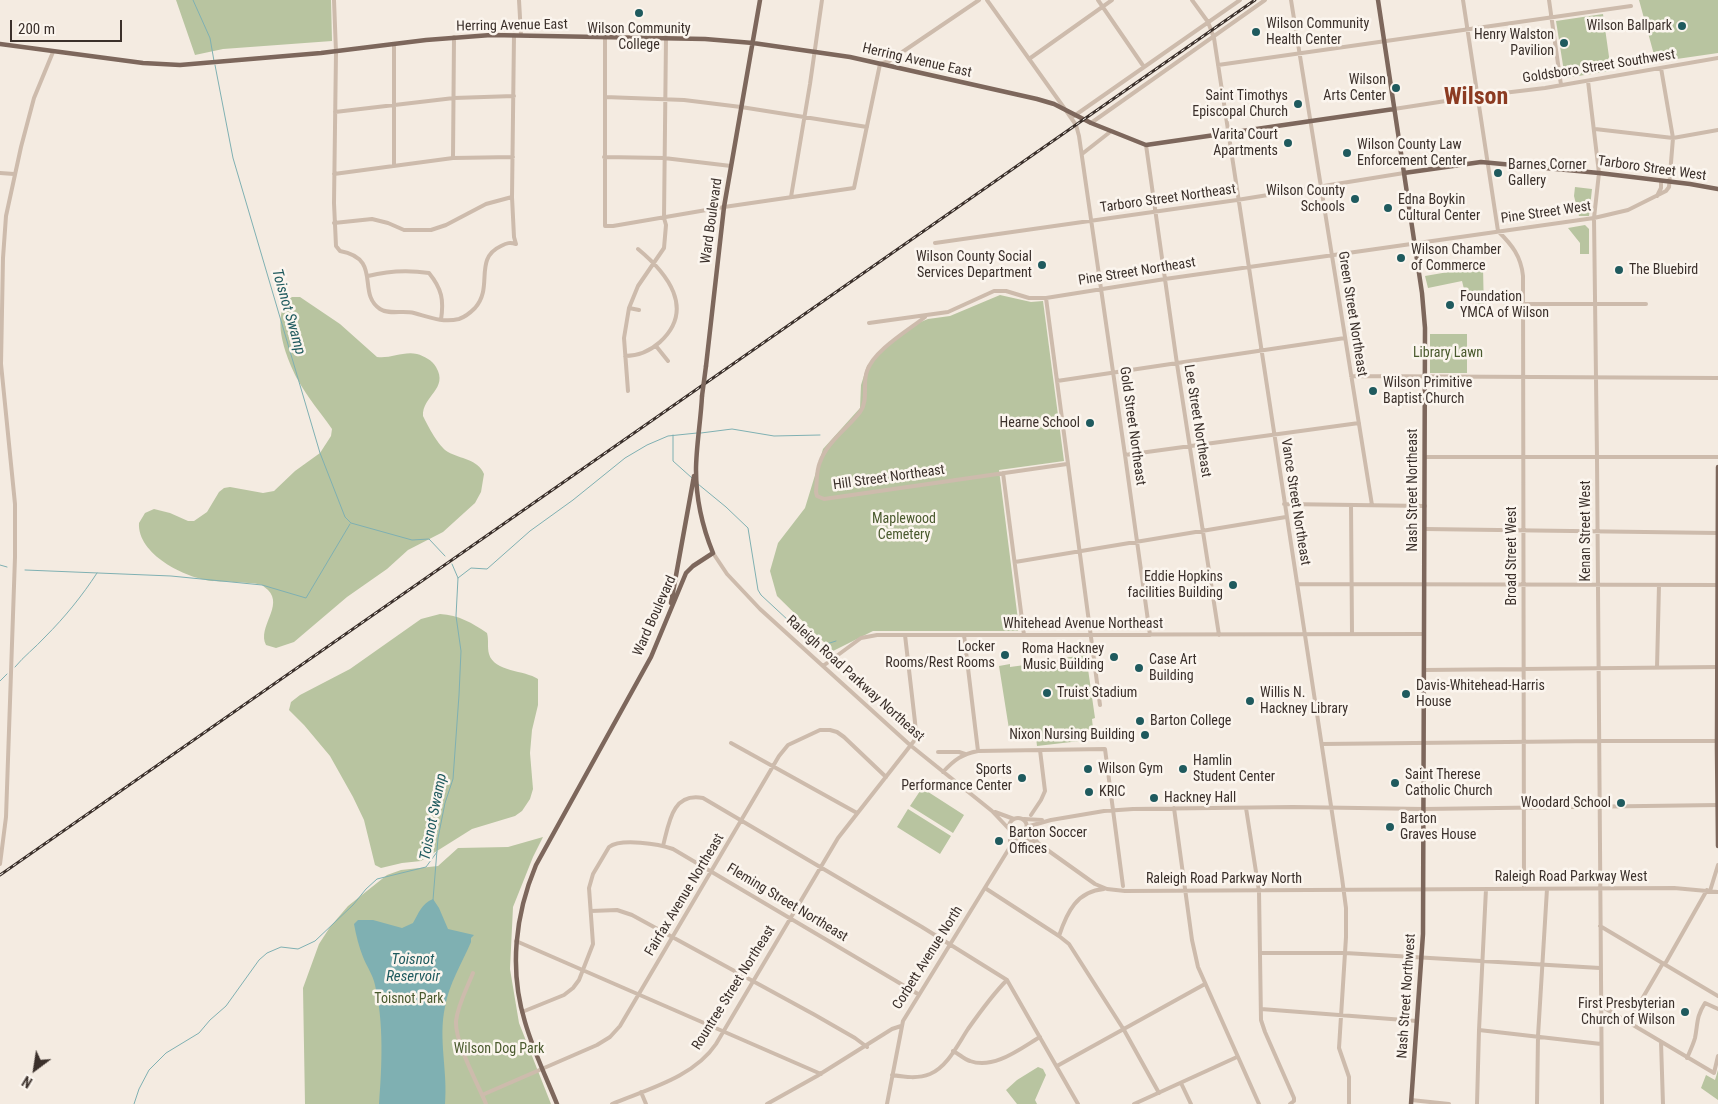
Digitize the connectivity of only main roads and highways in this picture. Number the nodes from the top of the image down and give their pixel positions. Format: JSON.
{"nodes":[{"id":1,"x":760,"y":0,"type":"edge"},
{"id":2,"x":1378,"y":0,"type":"edge"},
{"id":3,"x":753,"y":43,"type":"junction"},
{"id":4,"x":0,"y":44,"type":"edge"},
{"id":5,"x":1394,"y":109,"type":"junction"},
{"id":6,"x":1404,"y":173,"type":"junction"},
{"id":7,"x":1718,"y":190,"type":"edge"},
{"id":8,"x":696,"y":468,"type":"junction"},
{"id":9,"x":1718,"y":468,"type":"edge"},
{"id":10,"x":1718,"y":533,"type":"edge"},
{"id":11,"x":1718,"y":585,"type":"edge"},
{"id":12,"x":668,"y":617,"type":"junction"},
{"id":13,"x":1718,"y":667,"type":"edge"},
{"id":14,"x":1717,"y":745,"type":"edge"},
{"id":15,"x":1718,"y":805,"type":"edge"},
{"id":16,"x":1424,"y":809,"type":"joint"},
{"id":17,"x":1718,"y":846,"type":"edge"},
{"id":18,"x":1411,"y":1102,"type":"edge"},
{"id":19,"x":557,"y":1104,"type":"edge"}],
"edges":[{"from":1,"to":3,"type":"main road","name":"Ward Boulevard"},
{"from":2,"to":5,"type":"main road","name":"Nash Street Northeast"},
{"from":3,"to":4,"type":"main road","name":"Herring Avenue East"},
{"from":3,"to":5,"type":"main road","name":"Herring Avenue East"},
{"from":3,"to":8,"type":"main road","name":"Ward Boulevard","bridge":true},
{"from":5,"to":6,"type":"main road","name":"Nash Street Northeast"},
{"from":6,"to":7,"type":"main road","name":"Tarboro Street West"},
{"from":6,"to":16,"type":"main road","name":"Nash Street Northeast"},
{"from":8,"to":12,"type":"main road"},
{"from":8,"to":12,"type":"main road","name":"Ward Boulevard"},
{"from":9,"to":10,"type":"main road"},
{"from":10,"to":11,"type":"main road"},
{"from":11,"to":13,"type":"main road"},
{"from":12,"to":19,"type":"main road","name":"Ward Boulevard"},
{"from":13,"to":14,"type":"main road"},
{"from":14,"to":15,"type":"main road"},
{"from":15,"to":17,"type":"main road"},
{"from":16,"to":18,"type":"main road","name":"Nash Street Northwest"}]}
